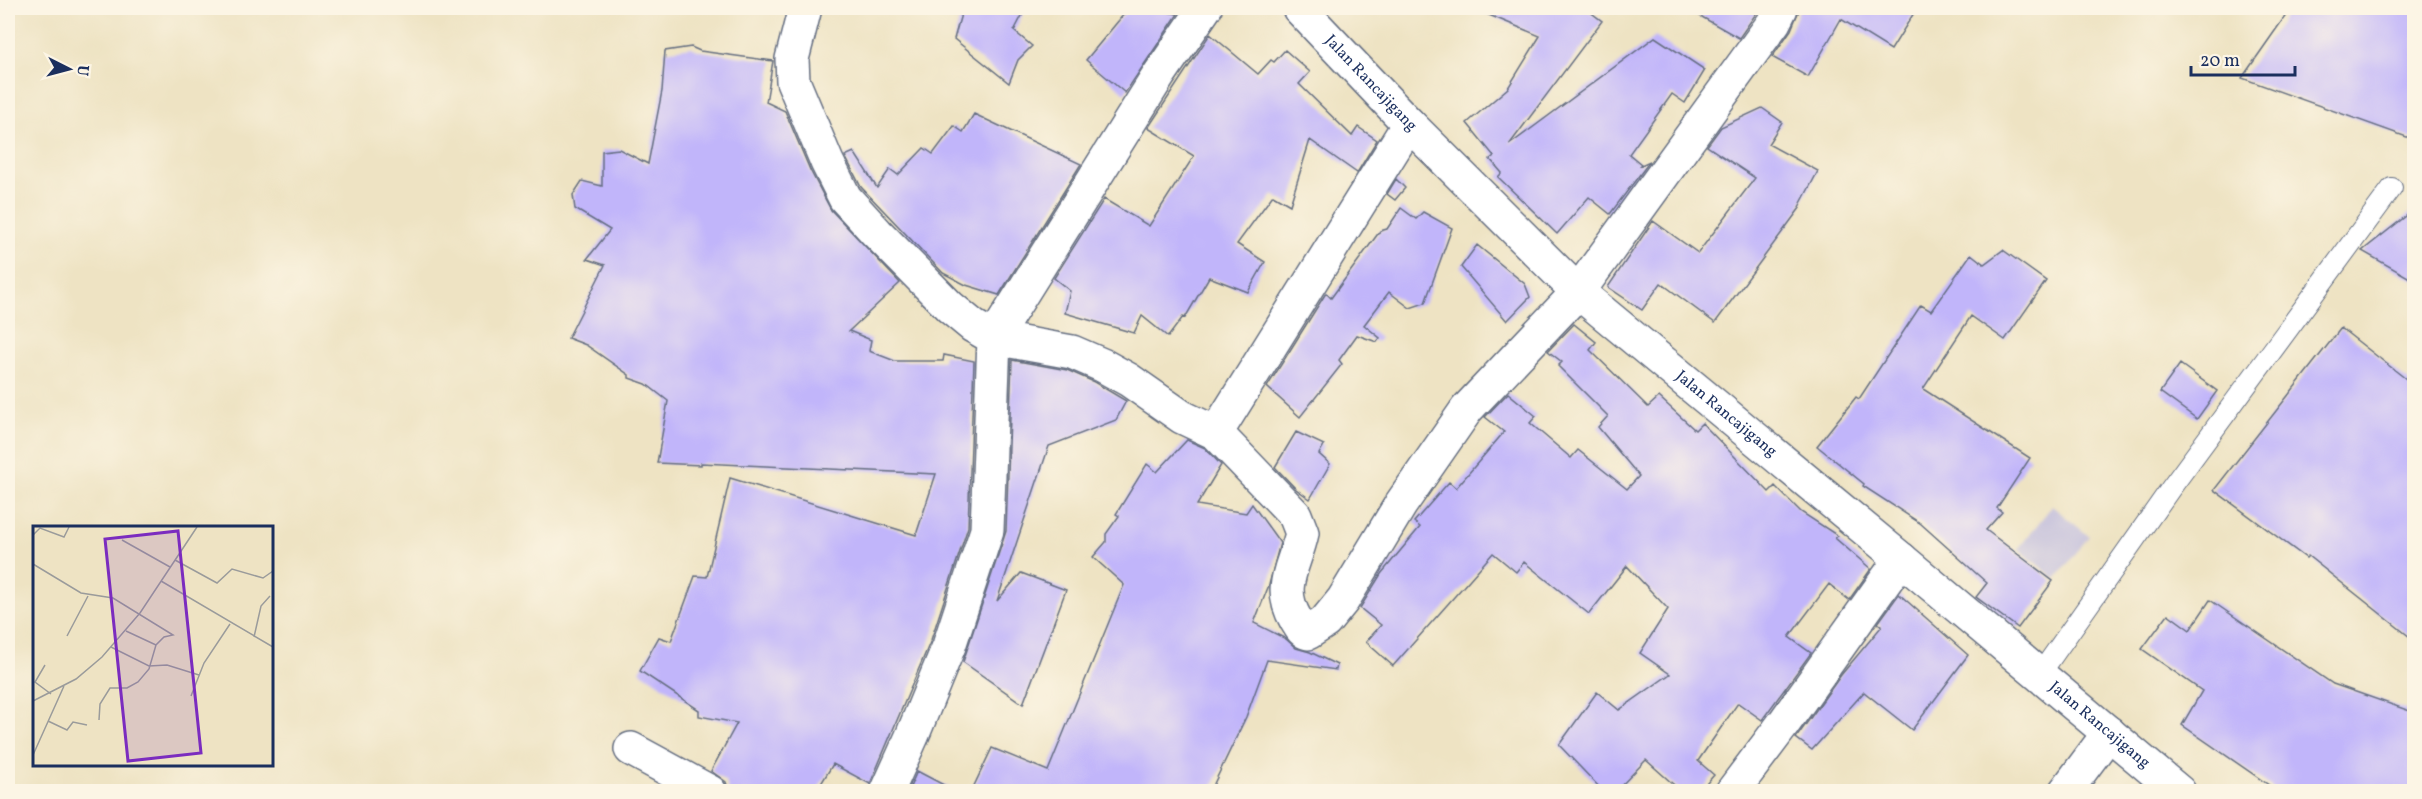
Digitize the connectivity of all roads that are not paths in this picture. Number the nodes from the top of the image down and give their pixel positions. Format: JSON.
{"nodes":[{"id":1,"x":805,"y":8,"type":"edge"},
{"id":2,"x":1205,"y":8,"type":"edge"},
{"id":3,"x":1299,"y":8,"type":"edge"},
{"id":4,"x":1781,"y":8,"type":"edge"},
{"id":5,"x":1409,"y":124,"type":"junction"},
{"id":6,"x":2392,"y":188,"type":"dead end"},
{"id":7,"x":1578,"y":292,"type":"junction"},
{"id":8,"x":994,"y":338,"type":"junction"},
{"id":9,"x":1216,"y":433,"type":"junction"},
{"id":10,"x":1901,"y":559,"type":"junction"},
{"id":11,"x":2040,"y":674,"type":"junction"},
{"id":12,"x":2109,"y":733,"type":"junction"},
{"id":13,"x":631,"y":749,"type":"dead end"},
{"id":14,"x":710,"y":792,"type":"edge"},
{"id":15,"x":887,"y":792,"type":"edge"},
{"id":16,"x":1732,"y":792,"type":"edge"},
{"id":17,"x":2065,"y":792,"type":"edge"},
{"id":18,"x":2179,"y":792,"type":"edge"}],
"edges":[{"from":1,"to":8,"type":"street"},
{"from":2,"to":8,"type":"street"},
{"from":3,"to":5,"type":"street","name":"Jalan Rancajigang"},
{"from":4,"to":7,"type":"street"},
{"from":5,"to":7,"type":"street","name":"Jalan Rancajigang"},
{"from":5,"to":9,"type":"street"},
{"from":6,"to":11,"type":"lane"},
{"from":7,"to":9,"type":"street"},
{"from":7,"to":10,"type":"street","name":"Jalan Rancajigang"},
{"from":8,"to":9,"type":"street"},
{"from":8,"to":15,"type":"street"},
{"from":10,"to":11,"type":"street","name":"Jalan Rancajigang"},
{"from":10,"to":16,"type":"street"},
{"from":11,"to":12,"type":"street","name":"Jalan Rancajigang"},
{"from":12,"to":17,"type":"street"},
{"from":12,"to":18,"type":"street","name":"Jalan Rancajigang"},
{"from":13,"to":14,"type":"street"}]}
